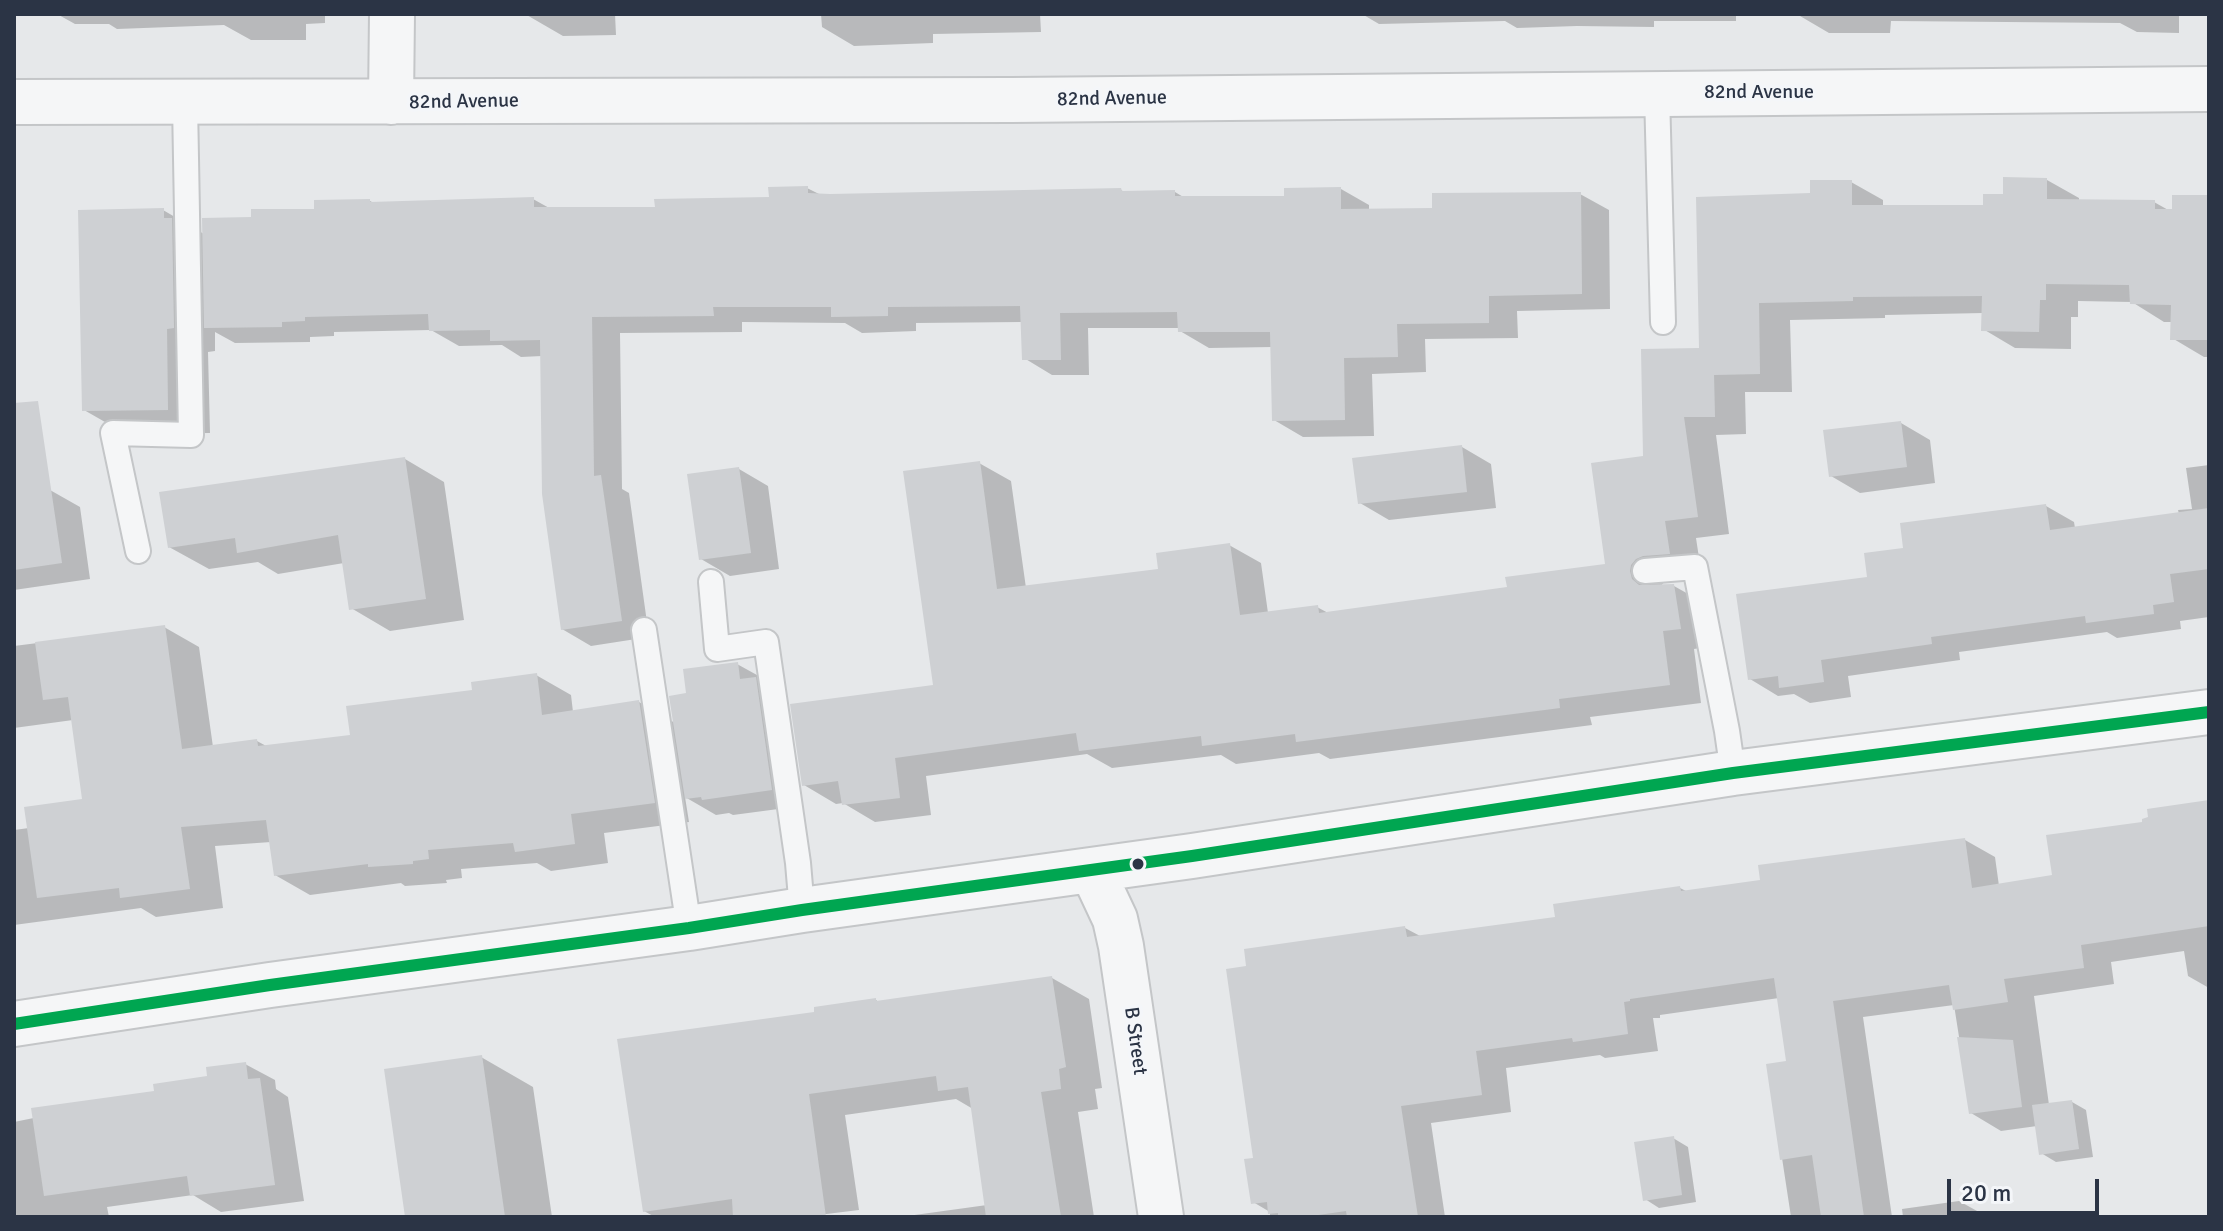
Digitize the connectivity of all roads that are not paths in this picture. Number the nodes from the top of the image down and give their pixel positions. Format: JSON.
{"nodes":[{"id":1,"x":392,"y":14,"type":"edge"},
{"id":2,"x":2209,"y":89,"type":"edge"},
{"id":3,"x":1657,"y":93,"type":"junction"},
{"id":4,"x":14,"y":102,"type":"edge"},
{"id":5,"x":391,"y":102,"type":"junction"},
{"id":6,"x":185,"y":103,"type":"junction"},
{"id":7,"x":1663,"y":322,"type":"dead end"},
{"id":8,"x":138,"y":551,"type":"dead end"},
{"id":9,"x":1645,"y":571,"type":"dead end"},
{"id":10,"x":711,"y":582,"type":"dead end"},
{"id":11,"x":644,"y":630,"type":"dead end"},
{"id":12,"x":2209,"y":712,"type":"edge"},
{"id":13,"x":1733,"y":773,"type":"junction"},
{"id":14,"x":1092,"y":870,"type":"junction"},
{"id":15,"x":802,"y":910,"type":"junction"},
{"id":16,"x":689,"y":928,"type":"junction"},
{"id":17,"x":14,"y":1024,"type":"edge"},
{"id":18,"x":1161,"y":1217,"type":"edge"}],
"edges":[{"from":1,"to":5,"type":"street"},
{"from":2,"to":3,"type":"street","name":"82nd Avenue"},
{"from":3,"to":5,"type":"street","name":"82nd Avenue"},
{"from":3,"to":7,"type":"lane"},
{"from":4,"to":6,"type":"street","name":"82nd Avenue"},
{"from":5,"to":6,"type":"street","name":"82nd Avenue"},
{"from":6,"to":8,"type":"lane"},
{"from":9,"to":13,"type":"lane"},
{"from":10,"to":15,"type":"lane"},
{"from":11,"to":16,"type":"lane"},
{"from":12,"to":13,"type":"street"},
{"from":13,"to":14,"type":"street"},
{"from":14,"to":15,"type":"street"},
{"from":14,"to":18,"type":"street","name":"B Street"},
{"from":15,"to":16,"type":"street"},
{"from":16,"to":17,"type":"street"}]}
